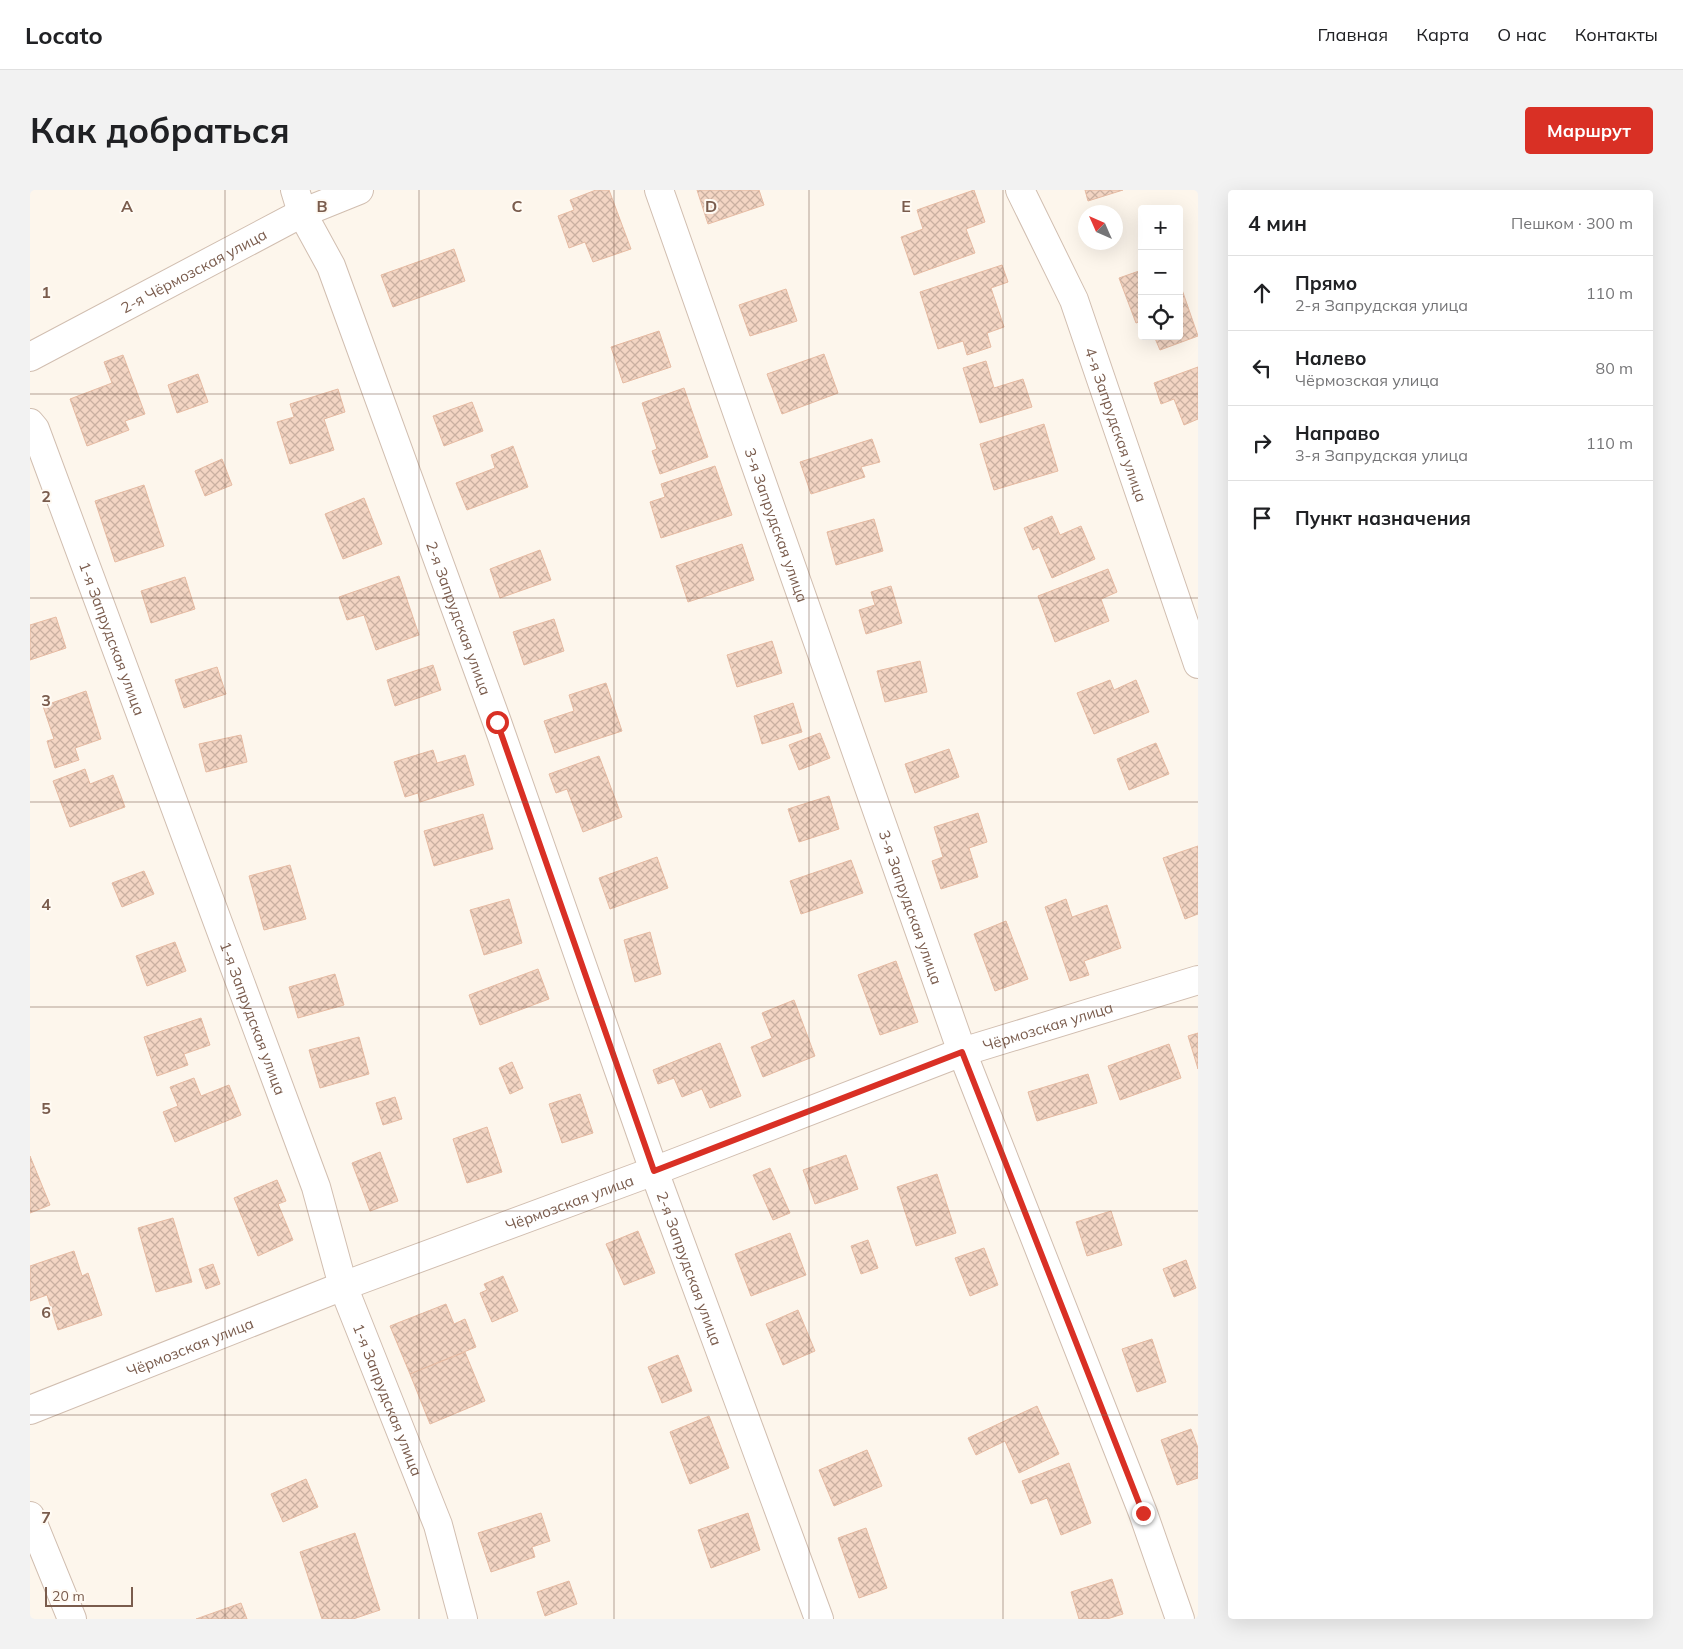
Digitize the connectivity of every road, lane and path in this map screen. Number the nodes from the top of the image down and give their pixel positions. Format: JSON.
{"nodes":[{"id":1,"x":359,"y":190,"type":"edge"},
{"id":2,"x":659,"y":190,"type":"edge"},
{"id":3,"x":1020,"y":190,"type":"edge"},
{"id":4,"x":298,"y":201,"type":"edge"},
{"id":5,"x":30,"y":357,"type":"edge"},
{"id":6,"x":30,"y":423,"type":"edge"},
{"id":7,"x":1198,"y":664,"type":"edge"},
{"id":8,"x":1198,"y":980,"type":"edge"},
{"id":9,"x":962,"y":1052,"type":"junction"},
{"id":10,"x":654,"y":1171,"type":"junction"},
{"id":11,"x":343,"y":1286,"type":"junction"},
{"id":12,"x":30,"y":1410,"type":"edge"},
{"id":13,"x":30,"y":1516,"type":"edge"},
{"id":14,"x":72,"y":1619,"type":"edge"},
{"id":15,"x":463,"y":1619,"type":"edge"},
{"id":16,"x":819,"y":1619,"type":"edge"},
{"id":17,"x":1180,"y":1619,"type":"edge"}],
"edges":[{"from":1,"to":4,"type":"street","name":"2-я Чёрмозская улица"},
{"from":2,"to":9,"type":"street","name":"3-я Запрудская улица"},
{"from":3,"to":7,"type":"street","name":"4-я Запрудская улица"},
{"from":4,"to":5,"type":"street","name":"2-я Чёрмозская улица"},
{"from":4,"to":10,"type":"street","name":"2-я Запрудская улица"},
{"from":6,"to":11,"type":"street","name":"1-я Запрудская улица"},
{"from":8,"to":9,"type":"street","name":"Чёрмозская улица"},
{"from":9,"to":10,"type":"street","name":"Чёрмозская улица"},
{"from":9,"to":17,"type":"street","name":"3-я Запрудская улица"},
{"from":10,"to":11,"type":"street","name":"Чёрмозская улица"},
{"from":10,"to":16,"type":"street","name":"2-я Запрудская улица"},
{"from":11,"to":12,"type":"street","name":"Чёрмозская улица"},
{"from":11,"to":15,"type":"street","name":"1-я Запрудская улица"},
{"from":13,"to":14,"type":"street"}]}
